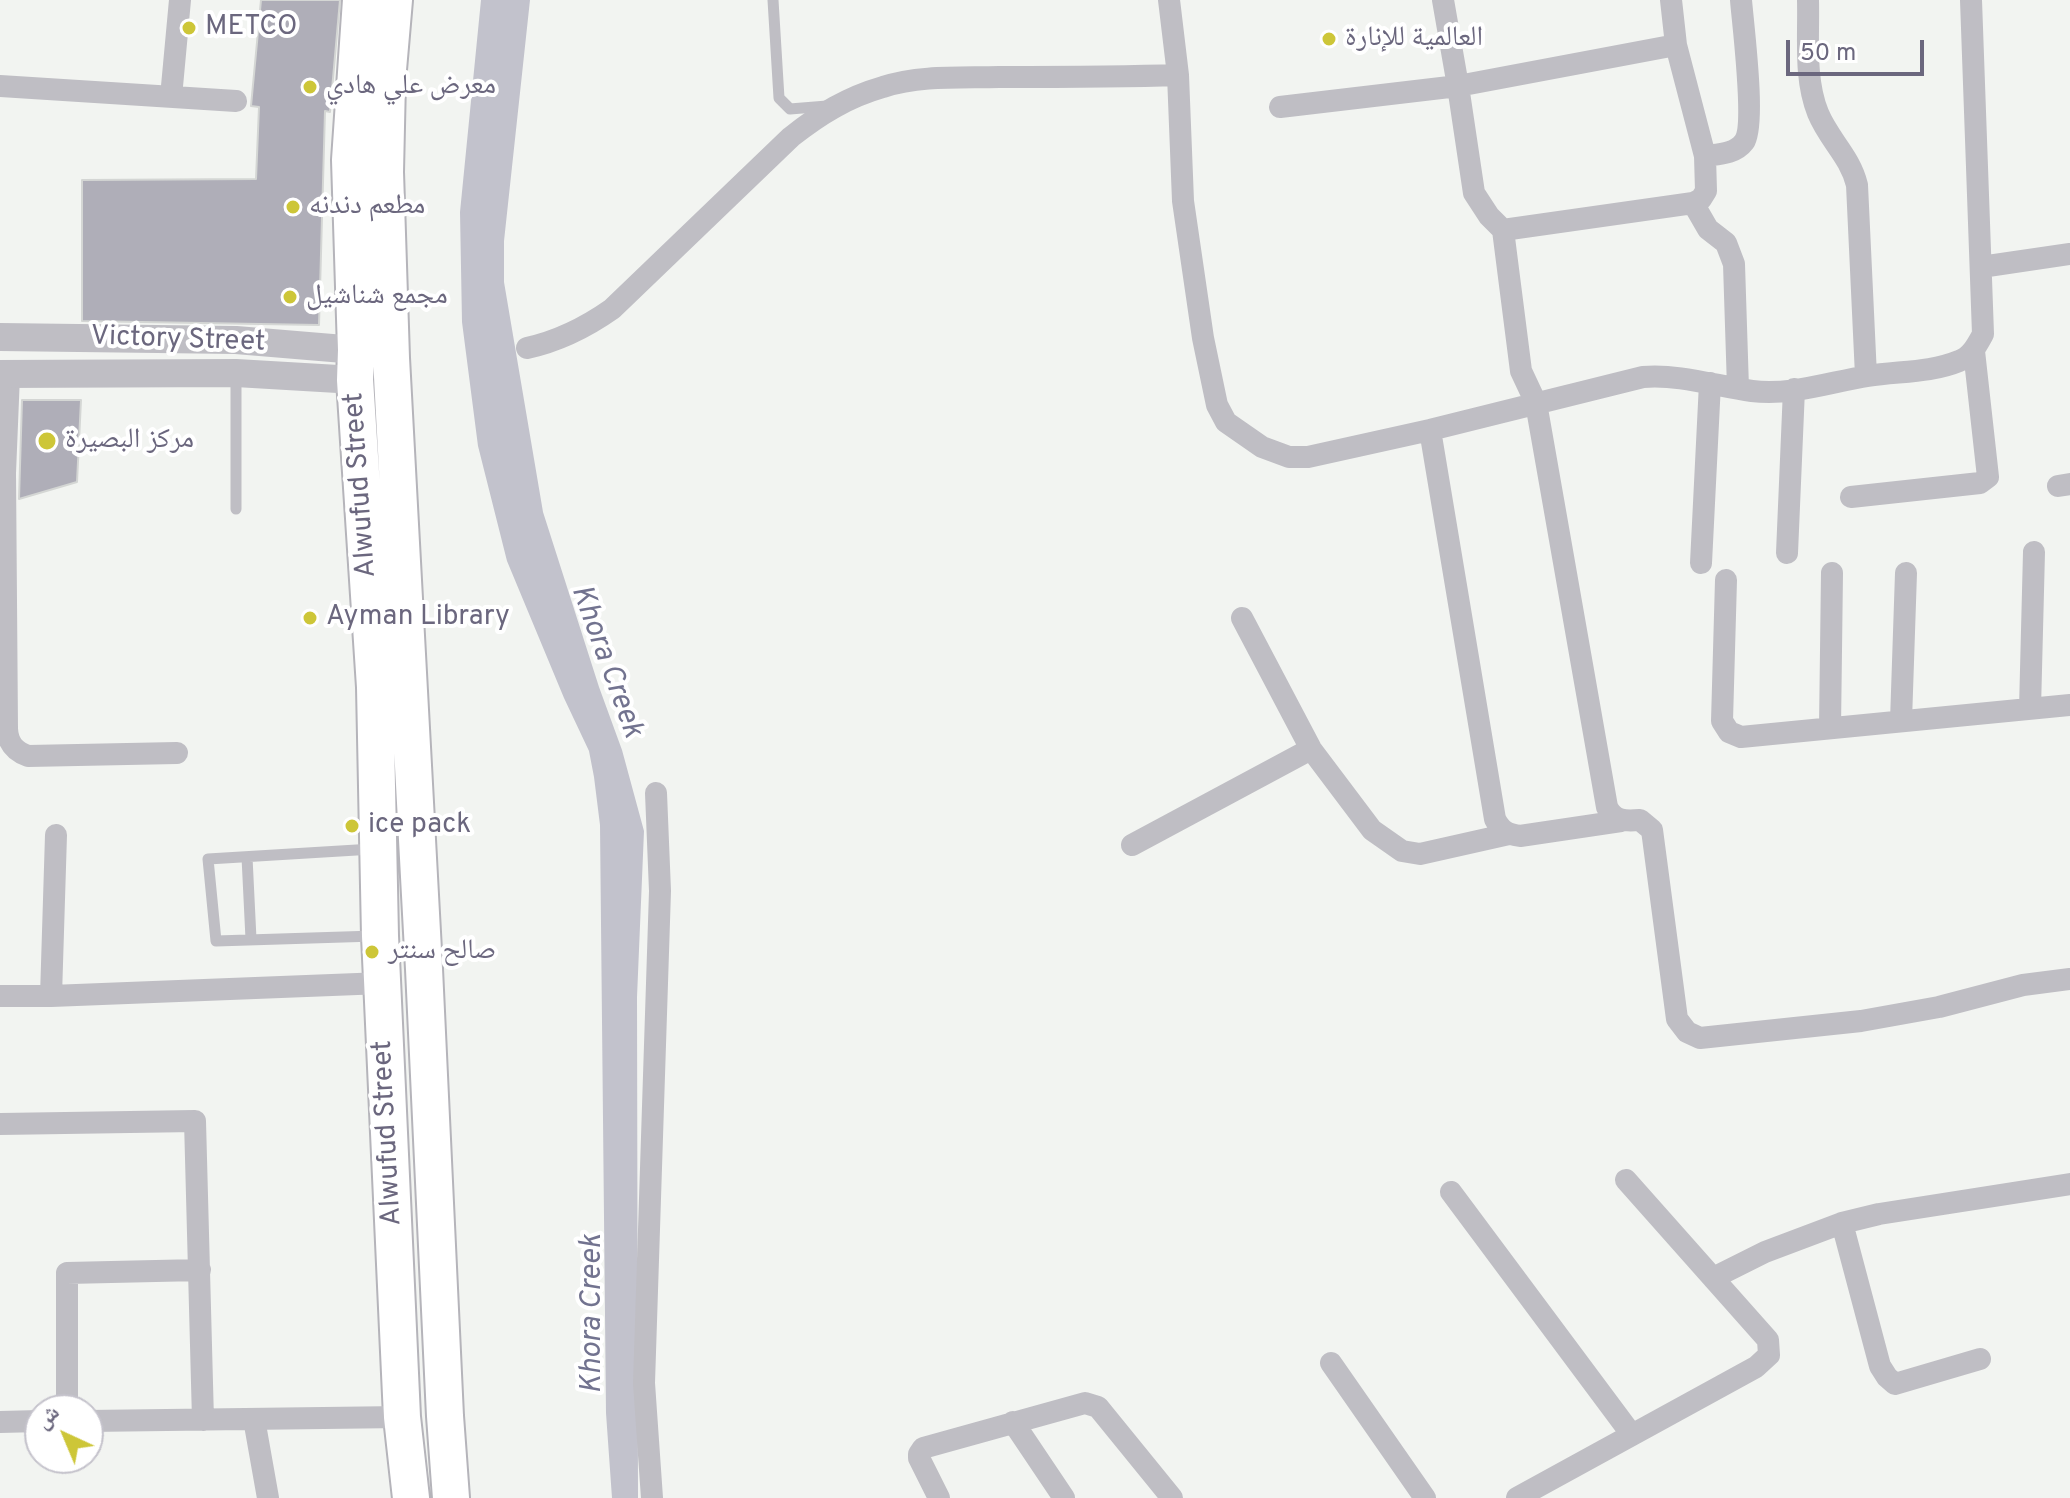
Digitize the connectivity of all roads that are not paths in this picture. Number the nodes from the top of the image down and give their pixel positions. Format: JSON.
{"nodes":[{"id":1,"x":180,"y":0,"type":"edge"},
{"id":2,"x":361,"y":0,"type":"edge"},
{"id":3,"x":394,"y":0,"type":"edge"},
{"id":4,"x":773,"y":0,"type":"edge"},
{"id":5,"x":1169,"y":0,"type":"edge"},
{"id":6,"x":1443,"y":0,"type":"edge"},
{"id":7,"x":1671,"y":0,"type":"edge"},
{"id":8,"x":1741,"y":0,"type":"edge"},
{"id":9,"x":1808,"y":0,"type":"edge"},
{"id":10,"x":1971,"y":0,"type":"edge"},
{"id":11,"x":1676,"y":45,"type":"junction"},
{"id":12,"x":1178,"y":75,"type":"junction"},
{"id":13,"x":0,"y":86,"type":"edge"},
{"id":14,"x":1458,"y":86,"type":"junction"},
{"id":15,"x":171,"y":97,"type":"junction"},
{"id":16,"x":236,"y":101,"type":"dead end"},
{"id":17,"x":836,"y":106,"type":"junction"},
{"id":18,"x":1280,"y":107,"type":"dead end"},
{"id":19,"x":1705,"y":156,"type":"junction"},
{"id":20,"x":1693,"y":203,"type":"junction"},
{"id":21,"x":1503,"y":230,"type":"junction"},
{"id":22,"x":2070,"y":254,"type":"edge"},
{"id":23,"x":1981,"y":267,"type":"junction"},
{"id":24,"x":0,"y":337,"type":"edge"},
{"id":25,"x":236,"y":340,"type":"junction"},
{"id":26,"x":527,"y":348,"type":"dead end"},
{"id":27,"x":1974,"y":351,"type":"junction"},
{"id":28,"x":356,"y":365,"type":"junction"},
{"id":29,"x":236,"y":373,"type":"junction"},
{"id":30,"x":5,"y":374,"type":"edge"},
{"id":31,"x":1866,"y":376,"type":"junction"},
{"id":32,"x":1710,"y":383,"type":"junction"},
{"id":33,"x":1738,"y":388,"type":"junction"},
{"id":34,"x":1794,"y":389,"type":"junction"},
{"id":35,"x":1536,"y":403,"type":"junction"},
{"id":36,"x":1430,"y":430,"type":"junction"},
{"id":37,"x":2,"y":472,"type":"edge"},
{"id":38,"x":1851,"y":497,"type":"dead end"},
{"id":39,"x":236,"y":509,"type":"dead end"},
{"id":40,"x":2034,"y":552,"type":"dead end"},
{"id":41,"x":1787,"y":553,"type":"dead end"},
{"id":42,"x":1701,"y":563,"type":"dead end"},
{"id":43,"x":1832,"y":573,"type":"dead end"},
{"id":44,"x":1906,"y":573,"type":"dead end"},
{"id":45,"x":1726,"y":580,"type":"dead end"},
{"id":46,"x":3,"y":612,"type":"edge"},
{"id":47,"x":1242,"y":618,"type":"dead end"},
{"id":48,"x":2070,"y":705,"type":"edge"},
{"id":49,"x":2030,"y":709,"type":"junction"},
{"id":50,"x":1901,"y":721,"type":"junction"},
{"id":51,"x":1830,"y":728,"type":"junction"},
{"id":52,"x":1311,"y":749,"type":"junction"},
{"id":53,"x":177,"y":753,"type":"dead end"},
{"id":54,"x":656,"y":793,"type":"dead end"},
{"id":55,"x":1621,"y":821,"type":"junction"},
{"id":56,"x":1509,"y":834,"type":"junction"},
{"id":57,"x":56,"y":835,"type":"dead end"},
{"id":58,"x":1132,"y":845,"type":"dead end"},
{"id":59,"x":378,"y":849,"type":"junction"},
{"id":60,"x":247,"y":857,"type":"junction"},
{"id":61,"x":380,"y":936,"type":"junction"},
{"id":62,"x":251,"y":939,"type":"junction"},
{"id":63,"x":2070,"y":979,"type":"edge"},
{"id":64,"x":383,"y":983,"type":"junction"},
{"id":65,"x":0,"y":996,"type":"edge"},
{"id":66,"x":51,"y":996,"type":"junction"},
{"id":67,"x":0,"y":1124,"type":"edge"},
{"id":68,"x":1626,"y":1180,"type":"dead end"},
{"id":69,"x":2070,"y":1184,"type":"edge"},
{"id":70,"x":1451,"y":1192,"type":"dead end"},
{"id":71,"x":1842,"y":1223,"type":"junction"},
{"id":72,"x":200,"y":1270,"type":"junction"},
{"id":73,"x":1713,"y":1278,"type":"junction"},
{"id":74,"x":1980,"y":1359,"type":"dead end"},
{"id":75,"x":1331,"y":1363,"type":"dead end"},
{"id":76,"x":67,"y":1394,"type":"edge"},
{"id":77,"x":402,"y":1417,"type":"junction"},
{"id":78,"x":254,"y":1419,"type":"junction"},
{"id":79,"x":203,"y":1420,"type":"junction"},
{"id":80,"x":24,"y":1421,"type":"edge"},
{"id":81,"x":104,"y":1421,"type":"edge"},
{"id":82,"x":0,"y":1422,"type":"edge"},
{"id":83,"x":1013,"y":1422,"type":"junction"},
{"id":84,"x":1632,"y":1435,"type":"junction"},
{"id":85,"x":268,"y":1498,"type":"edge"},
{"id":86,"x":411,"y":1498,"type":"edge"},
{"id":87,"x":451,"y":1498,"type":"edge"},
{"id":88,"x":652,"y":1498,"type":"edge"},
{"id":89,"x":939,"y":1498,"type":"edge"},
{"id":90,"x":1064,"y":1498,"type":"edge"},
{"id":91,"x":1172,"y":1498,"type":"edge"},
{"id":92,"x":1425,"y":1498,"type":"edge"},
{"id":93,"x":1517,"y":1498,"type":"edge"}],
"edges":[{"from":1,"to":15,"type":"street"},
{"from":2,"to":28,"type":"main road","name":"Alwufud Street"},
{"from":3,"to":87,"type":"main road","name":"Alwufud Street"},
{"from":4,"to":17,"type":"lane"},
{"from":5,"to":12,"type":"street"},
{"from":6,"to":14,"type":"street"},
{"from":7,"to":11,"type":"street"},
{"from":8,"to":19,"type":"street"},
{"from":9,"to":31,"type":"street"},
{"from":10,"to":23,"type":"street"},
{"from":11,"to":14,"type":"street"},
{"from":11,"to":19,"type":"street"},
{"from":12,"to":17,"type":"street"},
{"from":12,"to":36,"type":"street"},
{"from":13,"to":15,"type":"street"},
{"from":14,"to":18,"type":"street"},
{"from":14,"to":21,"type":"street"},
{"from":15,"to":16,"type":"street"},
{"from":17,"to":26,"type":"street"},
{"from":19,"to":20,"type":"street"},
{"from":20,"to":21,"type":"street"},
{"from":20,"to":33,"type":"street"},
{"from":21,"to":35,"type":"street"},
{"from":22,"to":23,"type":"street"},
{"from":23,"to":27,"type":"street"},
{"from":24,"to":25,"type":"street","name":"Victory Street"},
{"from":25,"to":28,"type":"street","name":"Victory Street"},
{"from":25,"to":29,"type":"street"},
{"from":27,"to":31,"type":"street"},
{"from":27,"to":38,"type":"street"},
{"from":28,"to":29,"type":"street","name":"Victory Street"},
{"from":28,"to":59,"type":"main road","name":"Alwufud Street"},
{"from":29,"to":30,"type":"street","name":"Victory Street"},
{"from":29,"to":39,"type":"lane"},
{"from":30,"to":37,"type":"street"},
{"from":31,"to":34,"type":"street"},
{"from":32,"to":33,"type":"street"},
{"from":32,"to":35,"type":"street"},
{"from":32,"to":42,"type":"street"},
{"from":33,"to":34,"type":"street"},
{"from":34,"to":41,"type":"street"},
{"from":35,"to":36,"type":"street"},
{"from":35,"to":55,"type":"street"},
{"from":36,"to":56,"type":"street"},
{"from":37,"to":46,"type":"street"},
{"from":40,"to":49,"type":"street"},
{"from":43,"to":51,"type":"street"},
{"from":44,"to":50,"type":"street"},
{"from":45,"to":51,"type":"street"},
{"from":46,"to":53,"type":"street"},
{"from":47,"to":52,"type":"street"},
{"from":48,"to":49,"type":"street"},
{"from":49,"to":50,"type":"street"},
{"from":50,"to":51,"type":"street"},
{"from":52,"to":56,"type":"street"},
{"from":52,"to":58,"type":"street"},
{"from":54,"to":88,"type":"street"},
{"from":55,"to":56,"type":"street"},
{"from":55,"to":63,"type":"street"},
{"from":57,"to":66,"type":"street"},
{"from":59,"to":60,"type":"lane"},
{"from":59,"to":61,"type":"main road","name":"Alwufud Street"},
{"from":60,"to":62,"type":"lane"},
{"from":60,"to":62,"type":"lane"},
{"from":61,"to":62,"type":"lane"},
{"from":61,"to":64,"type":"main road","name":"Alwufud Street"},
{"from":64,"to":66,"type":"street"},
{"from":64,"to":77,"type":"main road","name":"Alwufud Street"},
{"from":65,"to":66,"type":"street"},
{"from":67,"to":72,"type":"street"},
{"from":68,"to":73,"type":"street"},
{"from":69,"to":71,"type":"street"},
{"from":70,"to":84,"type":"street"},
{"from":71,"to":73,"type":"street"},
{"from":71,"to":74,"type":"street"},
{"from":72,"to":76,"type":"street"},
{"from":72,"to":79,"type":"street"},
{"from":73,"to":84,"type":"street"},
{"from":75,"to":92,"type":"street"},
{"from":77,"to":78,"type":"street"},
{"from":77,"to":86,"type":"main road","name":"Alwufud Street"},
{"from":78,"to":79,"type":"street"},
{"from":78,"to":85,"type":"street"},
{"from":79,"to":81,"type":"street"},
{"from":80,"to":82,"type":"street"},
{"from":83,"to":89,"type":"street"},
{"from":83,"to":90,"type":"street"},
{"from":83,"to":91,"type":"street"},
{"from":84,"to":93,"type":"street"}]}
